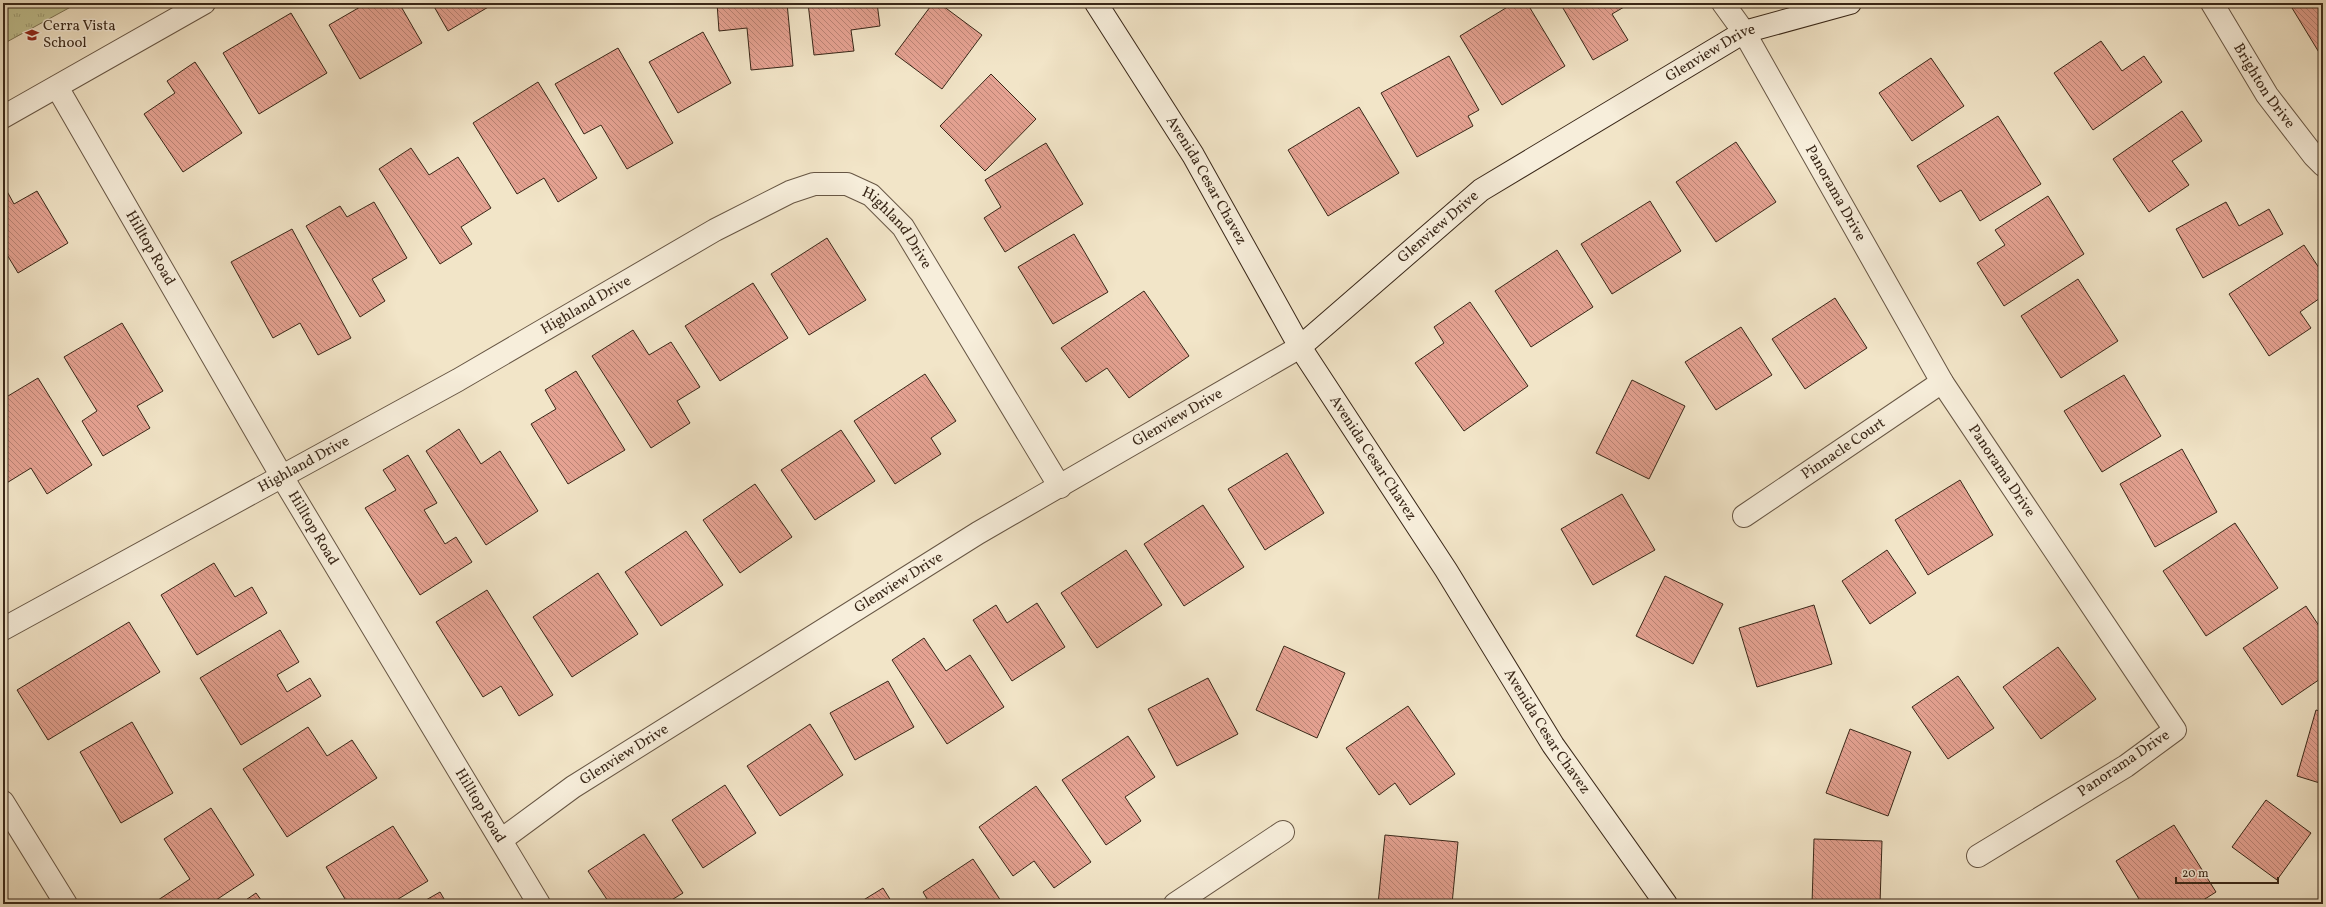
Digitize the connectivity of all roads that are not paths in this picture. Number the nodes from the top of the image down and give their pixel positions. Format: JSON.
{"nodes":[{"id":1,"x":204,"y":3,"type":"edge"},
{"id":2,"x":1096,"y":3,"type":"edge"},
{"id":3,"x":1723,"y":3,"type":"edge"},
{"id":4,"x":1850,"y":3,"type":"edge"},
{"id":5,"x":2212,"y":3,"type":"edge"},
{"id":6,"x":1744,"y":32,"type":"junction"},
{"id":7,"x":57,"y":88,"type":"junction"},
{"id":8,"x":3,"y":117,"type":"edge"},
{"id":9,"x":2323,"y":164,"type":"edge"},
{"id":10,"x":1300,"y":348,"type":"junction"},
{"id":11,"x":1942,"y":382,"type":"junction"},
{"id":12,"x":281,"y":475,"type":"junction"},
{"id":13,"x":1060,"y":487,"type":"junction"},
{"id":14,"x":1744,"y":516,"type":"dead end"},
{"id":15,"x":3,"y":629,"type":"edge"},
{"id":16,"x":3,"y":802,"type":"edge"},
{"id":17,"x":1283,"y":832,"type":"dead end"},
{"id":18,"x":501,"y":840,"type":"junction"},
{"id":19,"x":1978,"y":856,"type":"dead end"},
{"id":20,"x":66,"y":904,"type":"edge"},
{"id":21,"x":539,"y":904,"type":"edge"},
{"id":22,"x":1175,"y":904,"type":"edge"},
{"id":23,"x":1666,"y":904,"type":"edge"}],
"edges":[{"from":1,"to":7,"type":"street"},
{"from":2,"to":10,"type":"street","name":"Avenida Cesar Chavez"},
{"from":3,"to":6,"type":"street","name":"Panorama Drive"},
{"from":4,"to":6,"type":"street","name":"Glenview Drive"},
{"from":5,"to":9,"type":"street","name":"Brighton Drive"},
{"from":6,"to":10,"type":"street","name":"Glenview Drive"},
{"from":6,"to":11,"type":"street","name":"Panorama Drive"},
{"from":7,"to":8,"type":"street"},
{"from":7,"to":12,"type":"street","name":"Hilltop Road"},
{"from":10,"to":13,"type":"street","name":"Glenview Drive"},
{"from":10,"to":23,"type":"street","name":"Avenida Cesar Chavez"},
{"from":11,"to":14,"type":"street","name":"Pinnacle Court"},
{"from":11,"to":19,"type":"street","name":"Panorama Drive"},
{"from":12,"to":13,"type":"street","name":"Highland Drive"},
{"from":12,"to":15,"type":"street","name":"Highland Drive"},
{"from":12,"to":18,"type":"street","name":"Hilltop Road"},
{"from":13,"to":18,"type":"street","name":"Glenview Drive"},
{"from":16,"to":20,"type":"street"},
{"from":17,"to":22,"type":"street"},
{"from":18,"to":21,"type":"street","name":"Hilltop Road"}]}
